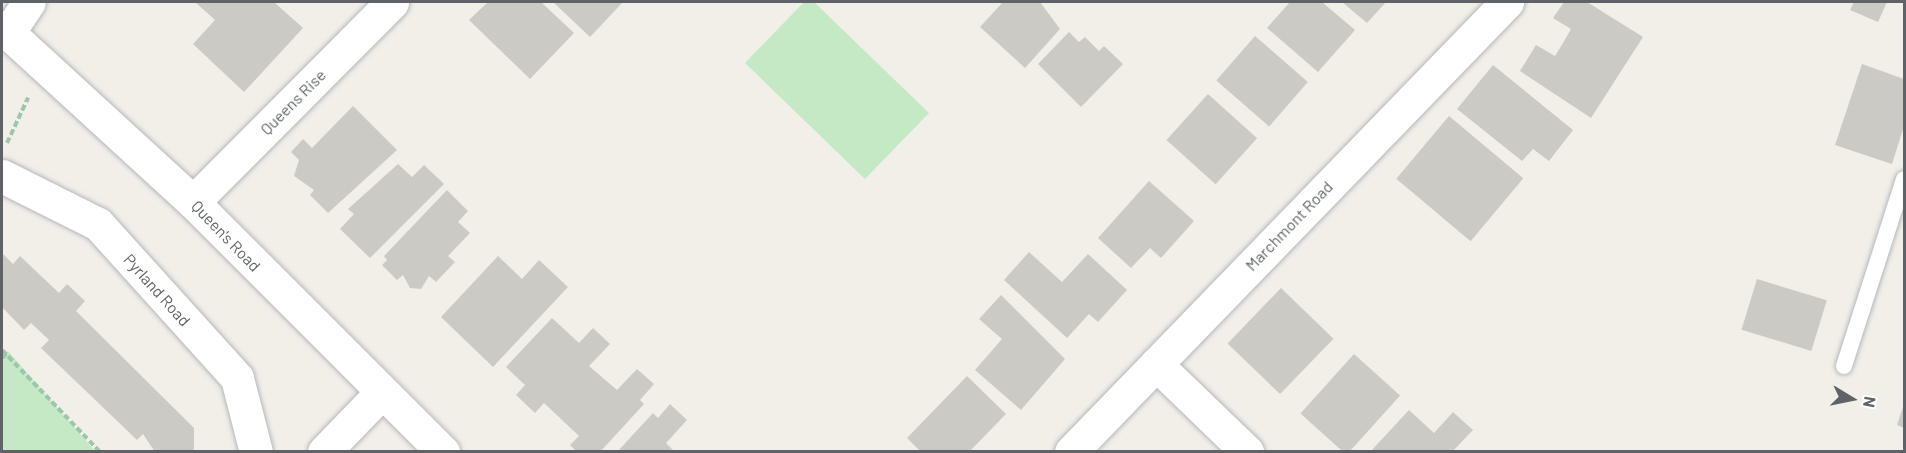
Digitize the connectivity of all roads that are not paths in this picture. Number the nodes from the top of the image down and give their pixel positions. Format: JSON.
{"nodes":[{"id":1,"x":29,"y":2,"type":"edge"},
{"id":2,"x":392,"y":2,"type":"edge"},
{"id":3,"x":1507,"y":2,"type":"edge"},
{"id":4,"x":4,"y":30,"type":"edge"},
{"id":5,"x":4,"y":161,"type":"edge"},
{"id":6,"x":1905,"y":180,"type":"edge"},
{"id":7,"x":194,"y":202,"type":"junction"},
{"id":8,"x":1156,"y":364,"type":"junction"},
{"id":9,"x":1844,"y":366,"type":"dead end"},
{"id":10,"x":382,"y":392,"type":"junction"},
{"id":11,"x":256,"y":452,"type":"edge"},
{"id":12,"x":324,"y":452,"type":"edge"},
{"id":13,"x":443,"y":452,"type":"edge"},
{"id":14,"x":1071,"y":452,"type":"edge"},
{"id":15,"x":1247,"y":452,"type":"edge"}],
"edges":[{"from":1,"to":4,"type":"street"},
{"from":2,"to":7,"type":"street","name":"Queens Rise"},
{"from":3,"to":8,"type":"street","name":"Marchmont Road"},
{"from":4,"to":7,"type":"street","name":"Queen's Road"},
{"from":5,"to":11,"type":"street","name":"Pyrland Road"},
{"from":6,"to":9,"type":"lane"},
{"from":7,"to":10,"type":"street","name":"Queen's Road"},
{"from":8,"to":14,"type":"street","name":"Marchmont Road"},
{"from":8,"to":15,"type":"street"},
{"from":10,"to":12,"type":"street"},
{"from":10,"to":13,"type":"street","name":"Queen's Road"}]}
